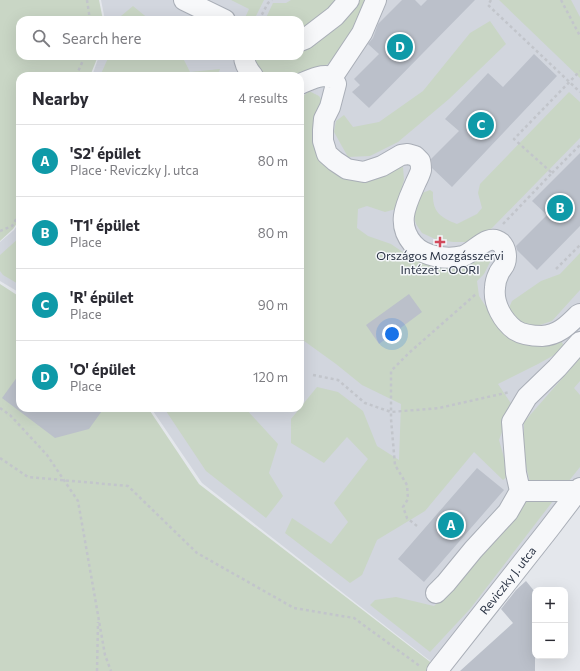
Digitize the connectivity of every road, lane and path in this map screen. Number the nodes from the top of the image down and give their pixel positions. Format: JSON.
{"nodes":[{"id":1,"x":87,"y":0,"type":"edge"},
{"id":2,"x":184,"y":0,"type":"edge"},
{"id":3,"x":272,"y":0,"type":"edge"},
{"id":4,"x":349,"y":0,"type":"edge"},
{"id":5,"x":376,"y":0,"type":"edge"},
{"id":6,"x":490,"y":0,"type":"edge"},
{"id":7,"x":561,"y":0,"type":"edge"},
{"id":8,"x":89,"y":16,"type":"edge"},
{"id":9,"x":217,"y":16,"type":"edge"},
{"id":10,"x":261,"y":16,"type":"edge"},
{"id":11,"x":580,"y":36,"type":"edge"},
{"id":12,"x":304,"y":39,"type":"edge"},
{"id":13,"x":83,"y":60,"type":"edge"},
{"id":14,"x":244,"y":60,"type":"edge"},
{"id":15,"x":580,"y":71,"type":"edge"},
{"id":16,"x":78,"y":72,"type":"edge"},
{"id":17,"x":250,"y":72,"type":"edge"},
{"id":18,"x":332,"y":78,"type":"junction"},
{"id":19,"x":304,"y":82,"type":"edge"},
{"id":20,"x":570,"y":83,"type":"junction"},
{"id":21,"x":580,"y":92,"type":"edge"},
{"id":22,"x":580,"y":145,"type":"edge"},
{"id":23,"x":552,"y":173,"type":"junction"},
{"id":24,"x":16,"y":220,"type":"edge"},
{"id":25,"x":0,"y":231,"type":"edge"},
{"id":26,"x":487,"y":241,"type":"junction"},
{"id":27,"x":580,"y":245,"type":"edge"},
{"id":28,"x":556,"y":269,"type":"dead end"},
{"id":29,"x":499,"y":274,"type":"junction"},
{"id":30,"x":580,"y":314,"type":"edge"},
{"id":31,"x":580,"y":342,"type":"edge"},
{"id":32,"x":313,"y":375,"type":"dead end"},
{"id":33,"x":540,"y":385,"type":"junction"},
{"id":34,"x":0,"y":408,"type":"edge"},
{"id":35,"x":391,"y":412,"type":"junction"},
{"id":36,"x":0,"y":458,"type":"edge"},
{"id":37,"x":64,"y":480,"type":"junction"},
{"id":38,"x":579,"y":490,"type":"edge"},
{"id":39,"x":520,"y":492,"type":"junction"},
{"id":40,"x":417,"y":526,"type":"dead end"},
{"id":41,"x":436,"y":593,"type":"dead end"},
{"id":42,"x":98,"y":615,"type":"junction"},
{"id":43,"x":97,"y":671,"type":"edge"},
{"id":44,"x":111,"y":671,"type":"edge"},
{"id":45,"x":426,"y":671,"type":"edge"},
{"id":46,"x":437,"y":671,"type":"edge"}],
"edges":[{"from":1,"to":8,"type":"path"},
{"from":2,"to":9,"type":"street"},
{"from":3,"to":10,"type":"path"},
{"from":4,"to":12,"type":"street"},
{"from":5,"to":18,"type":"street"},
{"from":6,"to":20,"type":"path"},
{"from":7,"to":11,"type":"path"},
{"from":13,"to":16,"type":"path"},
{"from":14,"to":17,"type":"street"},
{"from":15,"to":20,"type":"path"},
{"from":18,"to":19,"type":"street"},
{"from":18,"to":26,"type":"street"},
{"from":20,"to":21,"type":"path"},
{"from":20,"to":23,"type":"path"},
{"from":22,"to":23,"type":"path"},
{"from":23,"to":26,"type":"path"},
{"from":24,"to":25,"type":"path"},
{"from":26,"to":29,"type":"street"},
{"from":27,"to":28,"type":"path"},
{"from":29,"to":30,"type":"street"},
{"from":29,"to":35,"type":"path"},
{"from":31,"to":33,"type":"street"},
{"from":32,"to":35,"type":"path"},
{"from":33,"to":35,"type":"path"},
{"from":33,"to":39,"type":"street"},
{"from":34,"to":37,"type":"path"},
{"from":35,"to":40,"type":"path"},
{"from":36,"to":37,"type":"path"},
{"from":37,"to":42,"type":"path"},
{"from":37,"to":45,"type":"path"},
{"from":38,"to":39,"type":"street"},
{"from":38,"to":46,"type":"street","name":"Reviczky J. utca"},
{"from":39,"to":41,"type":"street"},
{"from":42,"to":43,"type":"path"},
{"from":42,"to":44,"type":"path"}]}
